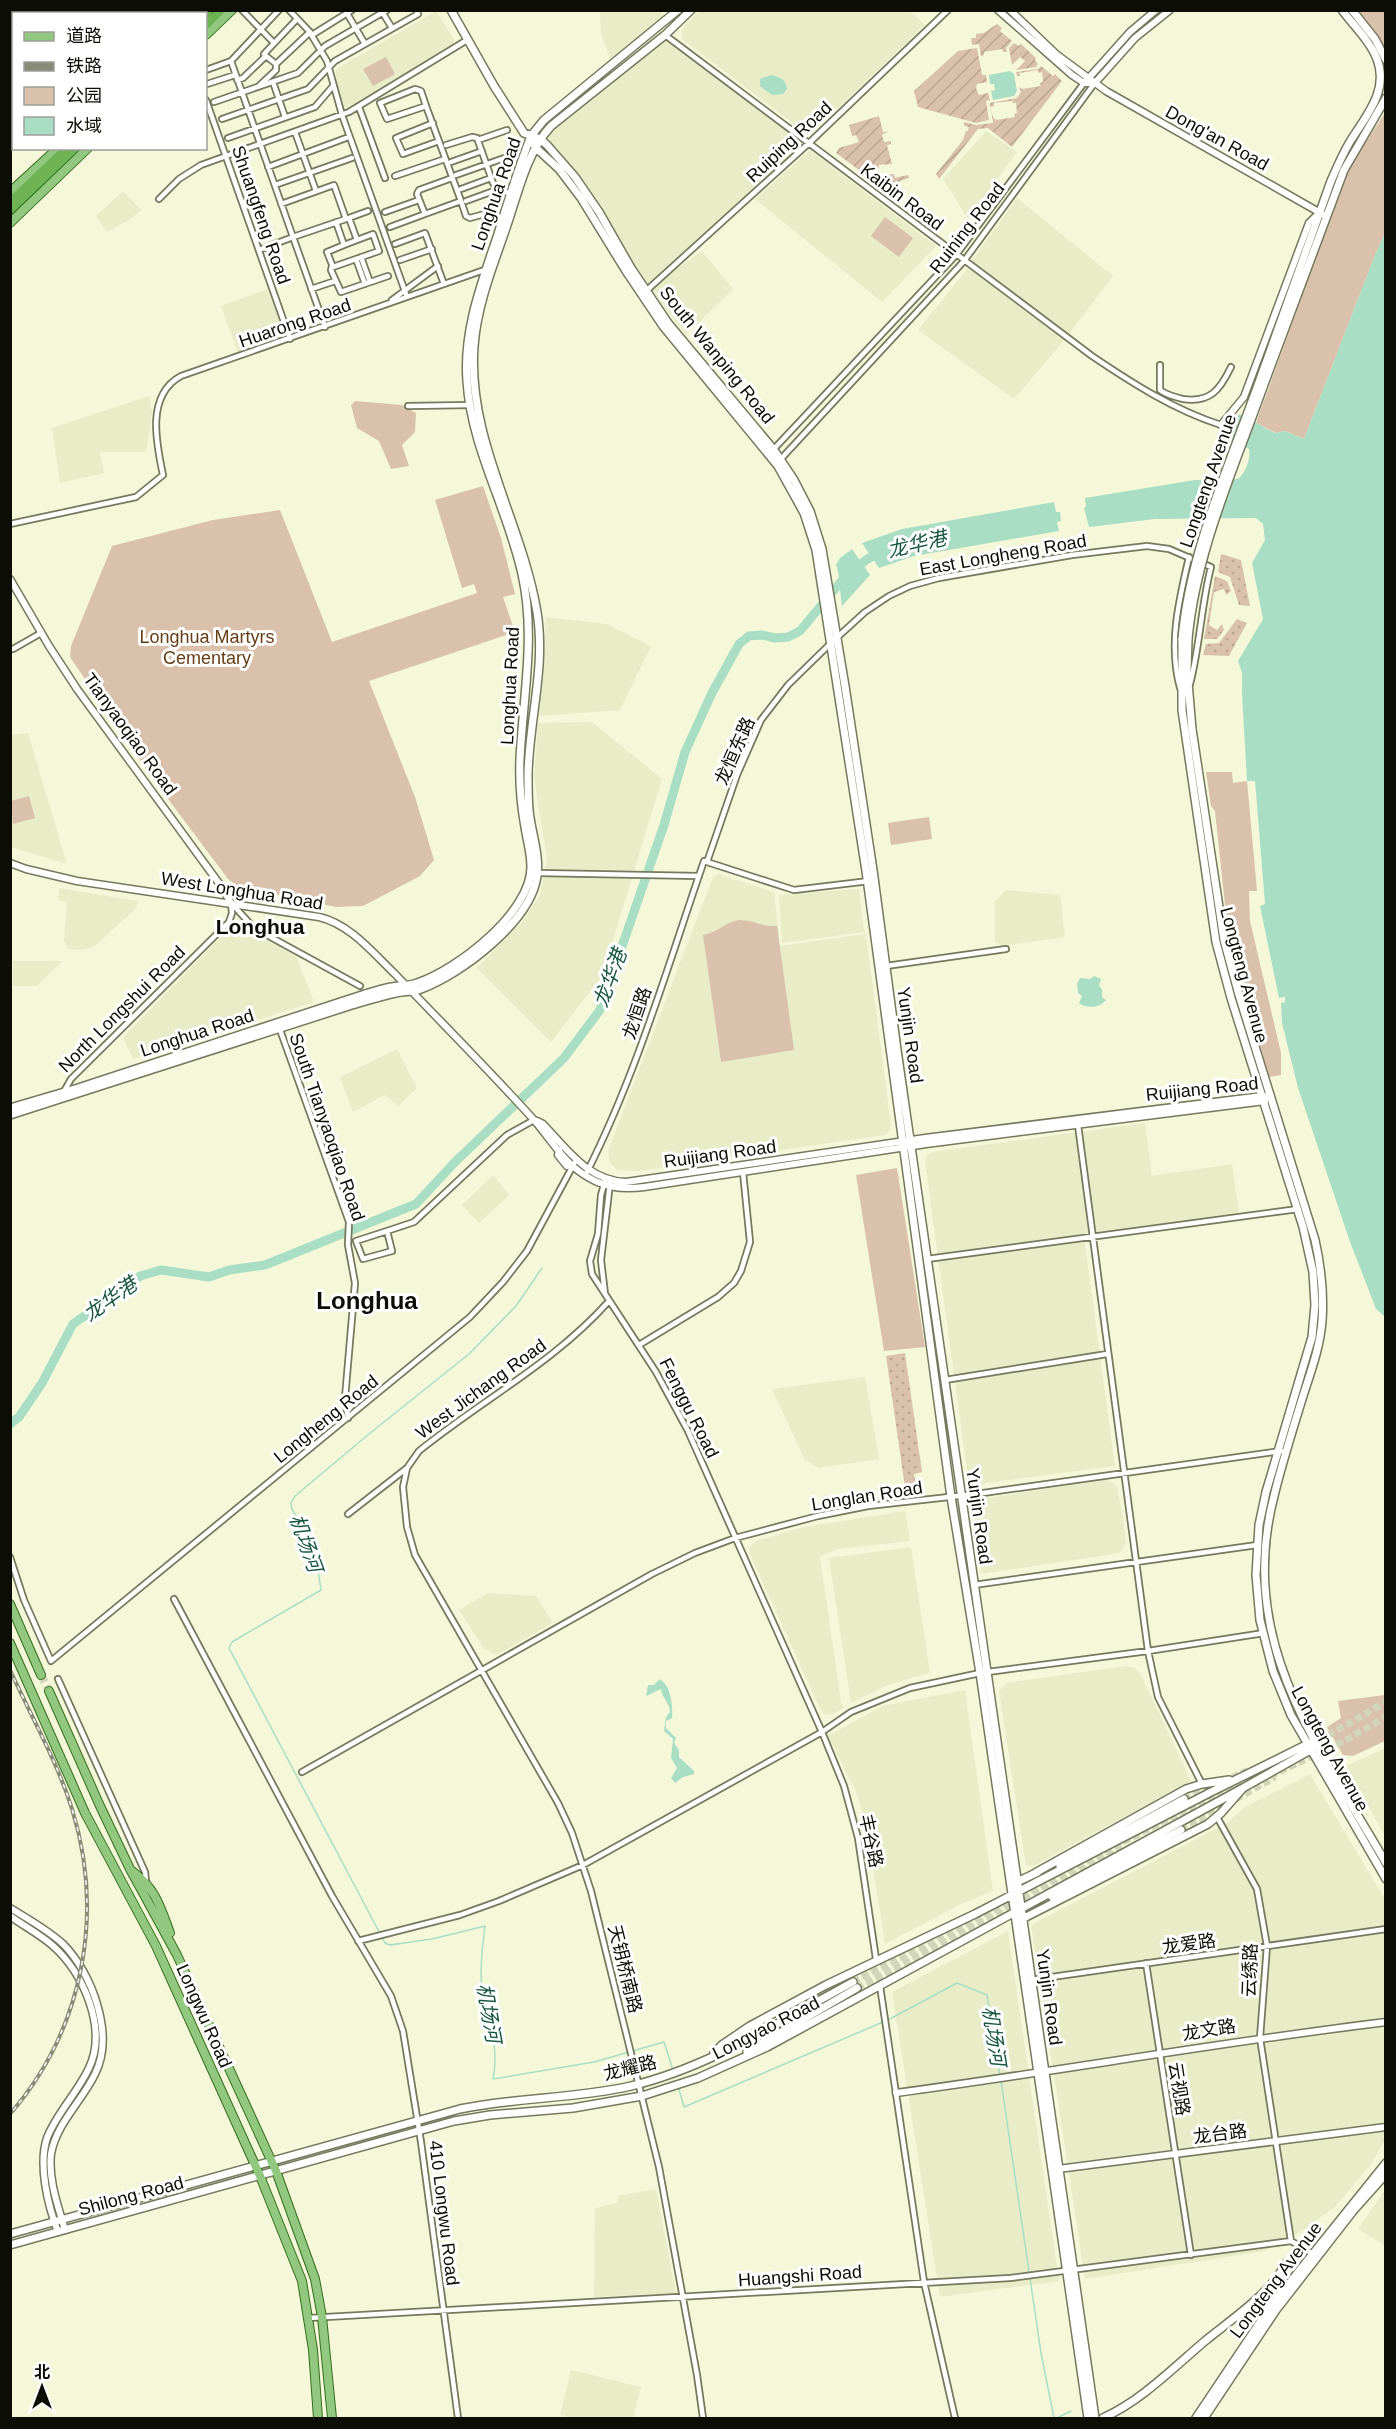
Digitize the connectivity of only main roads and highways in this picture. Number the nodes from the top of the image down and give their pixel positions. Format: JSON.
{"nodes":[{"id":1,"x":221,"y":10,"type":"edge"},
{"id":2,"x":232,"y":10,"type":"edge"},
{"id":3,"x":451,"y":10,"type":"edge"},
{"id":4,"x":678,"y":10,"type":"edge"},
{"id":5,"x":691,"y":10,"type":"edge"},
{"id":6,"x":1342,"y":10,"type":"edge"},
{"id":7,"x":1352,"y":10,"type":"edge"},
{"id":8,"x":207,"y":24,"type":"edge"},
{"id":9,"x":207,"y":34,"type":"edge"},
{"id":10,"x":1386,"y":60,"type":"edge"},
{"id":11,"x":1386,"y":98,"type":"edge"},
{"id":12,"x":531,"y":136,"type":"junction"},
{"id":13,"x":540,"y":139,"type":"junction"},
{"id":14,"x":535,"y":147,"type":"junction"},
{"id":15,"x":56,"y":150,"type":"edge"},
{"id":16,"x":65,"y":150,"type":"edge"},
{"id":17,"x":73,"y":150,"type":"edge"},
{"id":18,"x":86,"y":150,"type":"edge"},
{"id":19,"x":10,"y":192,"type":"edge"},
{"id":20,"x":10,"y":202,"type":"edge"},
{"id":21,"x":10,"y":210,"type":"edge"},
{"id":22,"x":10,"y":223,"type":"edge"},
{"id":23,"x":489,"y":268,"type":"junction"},
{"id":24,"x":1289,"y":306,"type":"junction"},
{"id":25,"x":771,"y":452,"type":"junction"},
{"id":26,"x":778,"y":462,"type":"junction"},
{"id":27,"x":830,"y":621,"type":"junction"},
{"id":28,"x":1185,"y":690,"type":"junction"},
{"id":29,"x":871,"y":881,"type":"junction"},
{"id":30,"x":408,"y":988,"type":"junction"},
{"id":31,"x":278,"y":1025,"type":"junction"},
{"id":32,"x":64,"y":1096,"type":"junction"},
{"id":33,"x":10,"y":1108,"type":"edge"},
{"id":34,"x":10,"y":1115,"type":"edge"},
{"id":35,"x":907,"y":1145,"type":"junction"},
{"id":36,"x":1282,"y":1450,"type":"junction"},
{"id":37,"x":10,"y":1604,"type":"edge"},
{"id":38,"x":1270,"y":1631,"type":"junction"},
{"id":39,"x":10,"y":1643,"type":"edge"},
{"id":40,"x":984,"y":1672,"type":"junction"},
{"id":41,"x":42,"y":1675,"type":"tunnel mouth"},
{"id":42,"x":49,"y":1691,"type":"tunnel mouth"},
{"id":43,"x":1315,"y":1745,"type":"junction"},
{"id":44,"x":1254,"y":1772,"type":"junction"},
{"id":45,"x":1243,"y":1788,"type":"junction"},
{"id":46,"x":1184,"y":1799,"type":"tunnel mouth"},
{"id":47,"x":1181,"y":1830,"type":"tunnel mouth"},
{"id":48,"x":1386,"y":1863,"type":"edge"},
{"id":49,"x":130,"y":1869,"type":"junction"},
{"id":50,"x":1036,"y":1877,"type":"junction"},
{"id":51,"x":1386,"y":1879,"type":"edge"},
{"id":52,"x":1017,"y":1882,"type":"junction"},
{"id":53,"x":1015,"y":1892,"type":"junction"},
{"id":54,"x":1062,"y":1892,"type":"junction"},
{"id":55,"x":1030,"y":1905,"type":"junction"},
{"id":56,"x":1018,"y":1911,"type":"junction"},
{"id":57,"x":1037,"y":1912,"type":"junction"},
{"id":58,"x":1022,"y":1919,"type":"junction"},
{"id":59,"x":177,"y":1955,"type":"junction"},
{"id":60,"x":711,"y":2056,"type":"junction"},
{"id":61,"x":1041,"y":2071,"type":"junction"},
{"id":62,"x":705,"y":2075,"type":"junction"},
{"id":63,"x":272,"y":2161,"type":"junction"},
{"id":64,"x":1386,"y":2163,"type":"edge"},
{"id":65,"x":255,"y":2167,"type":"junction"},
{"id":66,"x":276,"y":2171,"type":"junction"},
{"id":67,"x":1386,"y":2174,"type":"edge"},
{"id":68,"x":260,"y":2176,"type":"junction"},
{"id":69,"x":10,"y":2234,"type":"edge"},
{"id":70,"x":10,"y":2245,"type":"edge"},
{"id":71,"x":1316,"y":2255,"type":"junction"},
{"id":72,"x":1287,"y":2262,"type":"dead end"},
{"id":73,"x":1070,"y":2271,"type":"junction"},
{"id":74,"x":318,"y":2418,"type":"edge"},
{"id":75,"x":332,"y":2418,"type":"edge"},
{"id":76,"x":1088,"y":2418,"type":"edge"},
{"id":77,"x":1095,"y":2418,"type":"edge"},
{"id":78,"x":1103,"y":2418,"type":"edge"},
{"id":79,"x":1196,"y":2418,"type":"edge"},
{"id":80,"x":1204,"y":2418,"type":"edge"}],
"edges":[{"from":1,"to":8,"type":"highway"},
{"from":2,"to":9,"type":"main road"},
{"from":3,"to":12,"type":"main road","name":"South Wanping Road"},
{"from":4,"to":12,"type":"main road","name":"Longhua Road"},
{"from":5,"to":13,"type":"main road","name":"Longhua Road"},
{"from":6,"to":24,"type":"main road","name":"Longteng Avenue"},
{"from":7,"to":10,"type":"main road"},
{"from":11,"to":24,"type":"main road","name":"Longteng Avenue"},
{"from":12,"to":13,"type":"main road","name":"South Wanping Road"},
{"from":12,"to":14,"type":"main road","name":"South Wanping Road"},
{"from":12,"to":23,"type":"main road","name":"Longhua Road"},
{"from":13,"to":14,"type":"main road","name":"Longhua Road"},
{"from":13,"to":25,"type":"main road","name":"South Wanping Road"},
{"from":14,"to":23,"type":"main road","name":"Longhua Road"},
{"from":14,"to":25,"type":"main road","name":"South Wanping Road"},
{"from":15,"to":19,"type":"main road"},
{"from":16,"to":20,"type":"highway"},
{"from":17,"to":21,"type":"highway"},
{"from":18,"to":22,"type":"main road"},
{"from":23,"to":30,"type":"main road","name":"Longhua Road"},
{"from":23,"to":30,"type":"main road","name":"Longhua Road"},
{"from":24,"to":28,"type":"main road","name":"Longteng Avenue","bridge":true},
{"from":25,"to":26,"type":"main road","name":"South Wanping Road"},
{"from":26,"to":27,"type":"main road","name":"South Wanping Road"},
{"from":26,"to":27,"type":"main road","name":"South Wanping Road"},
{"from":27,"to":29,"type":"main road","name":"Yunjin Road"},
{"from":28,"to":36,"type":"main road","name":"Longteng Avenue"},
{"from":28,"to":36,"type":"main road","name":"Longteng Avenue"},
{"from":29,"to":35,"type":"main road","name":"Yunjin Road"},
{"from":29,"to":35,"type":"main road","name":"Yunjin Road"},
{"from":30,"to":31,"type":"main road","name":"Longhua Road"},
{"from":31,"to":32,"type":"main road","name":"Longhua Road"},
{"from":31,"to":32,"type":"main road","name":"Longhua Road"},
{"from":32,"to":33,"type":"main road","name":"North Longshui Road"},
{"from":32,"to":34,"type":"main road"},
{"from":35,"to":40,"type":"main road","name":"Yunjin Road"},
{"from":35,"to":40,"type":"main road","name":"Yunjin Road"},
{"from":36,"to":38,"type":"main road","name":"Longteng Avenue"},
{"from":36,"to":38,"type":"main road","name":"Longteng Avenue"},
{"from":37,"to":41,"type":"main road"},
{"from":38,"to":43,"type":"main road","name":"Longteng Avenue"},
{"from":39,"to":65,"type":"main road","name":"Longwu Road"},
{"from":40,"to":52,"type":"main road","name":"Yunjin Road"},
{"from":40,"to":53,"type":"main road","name":"Yunjin Road"},
{"from":42,"to":49,"type":"main road","name":"Longwu Road"},
{"from":43,"to":44,"type":"main road","name":"Longyao Road"},
{"from":43,"to":45,"type":"main road","name":"Longyao Road"},
{"from":43,"to":48,"type":"main road","name":"Longteng Avenue"},
{"from":43,"to":51,"type":"main road","name":"Longteng Avenue"},
{"from":44,"to":50,"type":"main road","name":"Longyao Road"},
{"from":44,"to":50,"type":"main road","name":"Longyao Road"},
{"from":45,"to":55,"type":"main road","name":"Longyao Road"},
{"from":45,"to":57,"type":"main road","name":"Longyao Road"},
{"from":46,"to":50,"type":"main road"},
{"from":47,"to":54,"type":"main road"},
{"from":49,"to":59,"type":"main road","name":"Longwu Road"},
{"from":49,"to":59,"type":"main road"},
{"from":50,"to":52,"type":"main road"},
{"from":50,"to":53,"type":"main road","name":"Longyao Road"},
{"from":52,"to":53,"type":"main road","name":"Yunjin Road"},
{"from":53,"to":56,"type":"main road","name":"Yunjin Road"},
{"from":53,"to":60,"type":"main road","name":"Longyao Road"},
{"from":54,"to":55,"type":"main road"},
{"from":54,"to":57,"type":"main road"},
{"from":55,"to":56,"type":"main road","name":"Longyao Road"},
{"from":56,"to":58,"type":"main road","name":"Yunjin Road"},
{"from":56,"to":61,"type":"main road","name":"Yunjin Road"},
{"from":56,"to":62,"type":"main road","name":"Longyao Road"},
{"from":57,"to":58,"type":"main road","name":"Longyao Road"},
{"from":58,"to":61,"type":"main road","name":"Yunjin Road"},
{"from":59,"to":63,"type":"main road","name":"Longwu Road"},
{"from":60,"to":62,"type":"main road"},
{"from":60,"to":63,"type":"main road","name":"龙耀路"},
{"from":61,"to":73,"type":"main road","name":"Yunjin Road"},
{"from":61,"to":73,"type":"main road","name":"Yunjin Road"},
{"from":62,"to":66,"type":"main road","name":"Longyao Road"},
{"from":63,"to":65,"type":"main road"},
{"from":63,"to":66,"type":"main road","name":"Longwu Road"},
{"from":64,"to":71,"type":"main road","name":"Longteng Avenue"},
{"from":65,"to":68,"type":"main road","name":"Longwu Road"},
{"from":65,"to":69,"type":"main road","name":"Shilong Road"},
{"from":66,"to":68,"type":"main road","name":"Longyao Road"},
{"from":66,"to":75,"type":"main road","name":"Longwu Road"},
{"from":67,"to":71,"type":"main road","name":"Longteng Avenue"},
{"from":68,"to":70,"type":"main road","name":"Shilong Road"},
{"from":68,"to":74,"type":"main road","name":"Longwu Road"},
{"from":71,"to":79,"type":"main road","name":"Longteng Avenue"},
{"from":71,"to":80,"type":"main road","name":"Longteng Avenue"},
{"from":72,"to":78,"type":"main road"},
{"from":73,"to":76,"type":"main road","name":"Yunjin Road"},
{"from":73,"to":77,"type":"main road","name":"Yunjin Road"}]}
